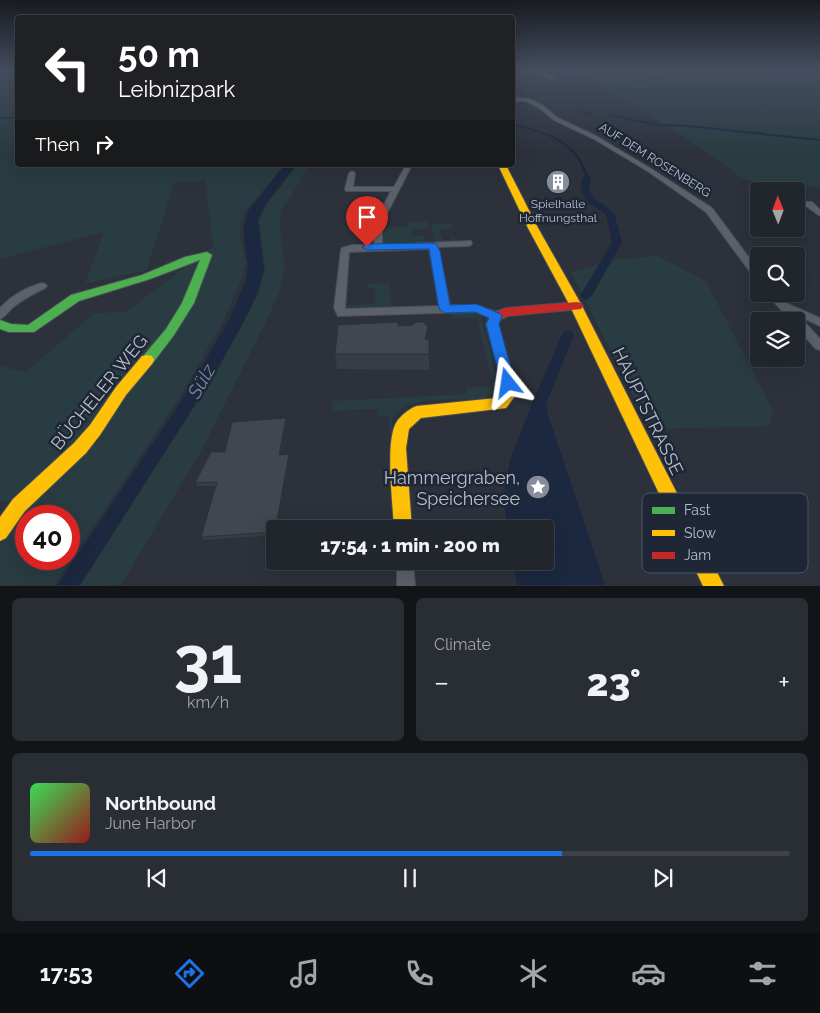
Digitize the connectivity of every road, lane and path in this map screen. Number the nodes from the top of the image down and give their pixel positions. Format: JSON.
{"nodes":[{"id":1,"x":515,"y":99,"type":"edge"},
{"id":2,"x":408,"y":167,"type":"edge"},
{"id":3,"x":503,"y":167,"type":"edge"},
{"id":4,"x":352,"y":173,"type":"dead end"},
{"id":5,"x":397,"y":189,"type":"junction"},
{"id":6,"x":809,"y":204,"type":"dead end"},
{"id":7,"x":820,"y":214,"type":"edge"},
{"id":8,"x":468,"y":243,"type":"dead end"},
{"id":9,"x":432,"y":246,"type":"junction"},
{"id":10,"x":378,"y":247,"type":"junction"},
{"id":11,"x":750,"y":266,"type":"edge"},
{"id":12,"x":42,"y":286,"type":"dead end"},
{"id":13,"x":780,"y":303,"type":"joint"},
{"id":14,"x":577,"y":306,"type":"junction"},
{"id":15,"x":445,"y":309,"type":"junction"},
{"id":16,"x":0,"y":315,"type":"edge"},
{"id":17,"x":496,"y":316,"type":"junction"},
{"id":18,"x":820,"y":322,"type":"edge"},
{"id":19,"x":0,"y":324,"type":"edge"},
{"id":20,"x":820,"y":346,"type":"edge"},
{"id":21,"x":668,"y":493,"type":"edge"},
{"id":22,"x":402,"y":520,"type":"edge"},
{"id":23,"x":0,"y":532,"type":"edge"},
{"id":24,"x":405,"y":570,"type":"edge"},
{"id":25,"x":708,"y":573,"type":"edge"},
{"id":26,"x":406,"y":586,"type":"edge"},
{"id":27,"x":714,"y":586,"type":"edge"}],
"edges":[{"from":1,"to":11,"type":"street","name":"AUF DEM ROSENBERG"},
{"from":2,"to":5,"type":"street"},
{"from":3,"to":14,"type":"street","name":"HAUPTSTRASSE"},
{"from":4,"to":5,"type":"street"},
{"from":5,"to":10,"type":"street"},
{"from":6,"to":7,"type":"street"},
{"from":8,"to":9,"type":"street"},
{"from":9,"to":10,"type":"street"},
{"from":9,"to":15,"type":"street"},
{"from":10,"to":15,"type":"street"},
{"from":12,"to":16,"type":"street"},
{"from":13,"to":18,"type":"street"},
{"from":13,"to":20,"type":"street"},
{"from":14,"to":17,"type":"street"},
{"from":14,"to":21,"type":"street","name":"HAUPTSTRASSE"},
{"from":15,"to":17,"type":"street"},
{"from":17,"to":22,"type":"street"},
{"from":19,"to":23,"type":"street","name":"BÜCHELER WEG"},
{"from":24,"to":26,"type":"street"},
{"from":25,"to":27,"type":"street","name":"HAUPTSTRASSE"}]}
